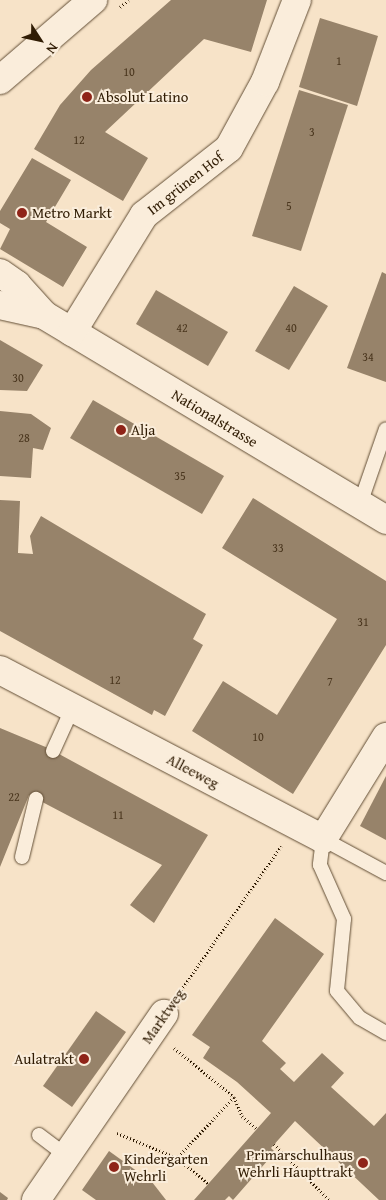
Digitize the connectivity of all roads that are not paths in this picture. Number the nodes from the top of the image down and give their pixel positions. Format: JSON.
{"nodes":[{"id":1,"x":93,"y":0,"type":"edge"},
{"id":2,"x":297,"y":0,"type":"edge"},
{"id":3,"x":0,"y":80,"type":"edge"},
{"id":4,"x":0,"y":273,"type":"edge"},
{"id":5,"x":0,"y":305,"type":"edge"},
{"id":6,"x":44,"y":315,"type":"junction"},
{"id":7,"x":72,"y":332,"type":"junction"},
{"id":8,"x":386,"y":430,"type":"edge"},
{"id":9,"x":360,"y":504,"type":"junction"},
{"id":10,"x":386,"y":520,"type":"edge"},
{"id":11,"x":0,"y":670,"type":"edge"},
{"id":12,"x":73,"y":706,"type":"junction"},
{"id":13,"x":386,"y":737,"type":"edge"},
{"id":14,"x":53,"y":750,"type":"dead end"},
{"id":15,"x":36,"y":799,"type":"dead end"},
{"id":16,"x":323,"y":839,"type":"junction"},
{"id":17,"x":22,"y":858,"type":"dead end"},
{"id":18,"x":386,"y":873,"type":"edge"},
{"id":19,"x":158,"y":1023,"type":"road end"},
{"id":20,"x":386,"y":1033,"type":"edge"},
{"id":21,"x":39,"y":1135,"type":"dead end"},
{"id":22,"x":66,"y":1156,"type":"junction"},
{"id":23,"x":36,"y":1200,"type":"edge"}],
"edges":[{"from":1,"to":3,"type":"street"},
{"from":2,"to":7,"type":"street","name":"Im grünen Hof"},
{"from":4,"to":6,"type":"street","name":"Nationalstrasse"},
{"from":5,"to":6,"type":"street","name":"Nationalstrasse"},
{"from":6,"to":7,"type":"street","name":"Nationalstrasse"},
{"from":7,"to":9,"type":"street","name":"Nationalstrasse"},
{"from":8,"to":9,"type":"lane"},
{"from":9,"to":10,"type":"street","name":"Nationalstrasse"},
{"from":11,"to":12,"type":"street","name":"Alleeweg"},
{"from":12,"to":14,"type":"lane"},
{"from":12,"to":16,"type":"street","name":"Alleeweg"},
{"from":13,"to":16,"type":"street"},
{"from":15,"to":17,"type":"lane"},
{"from":16,"to":18,"type":"lane","name":"Alleeweg"},
{"from":16,"to":20,"type":"lane"},
{"from":19,"to":22,"type":"street","name":"Marktweg"},
{"from":21,"to":22,"type":"lane"},
{"from":22,"to":23,"type":"street","name":"Marktweg"}]}
